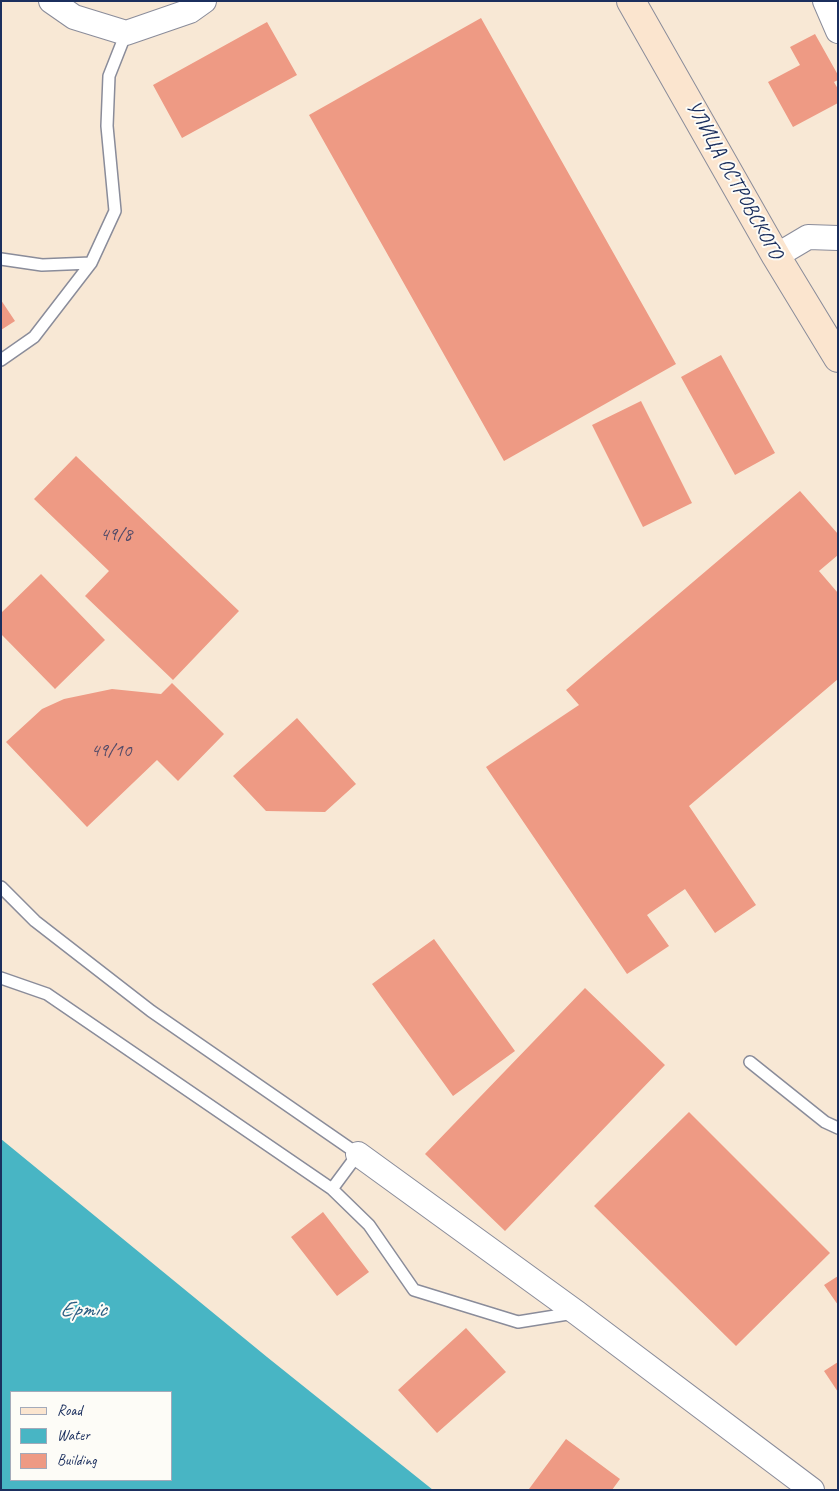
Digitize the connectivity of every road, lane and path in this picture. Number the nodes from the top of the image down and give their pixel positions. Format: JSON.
{"nodes":[{"id":1,"x":51,"y":1,"type":"edge"},
{"id":2,"x":204,"y":1,"type":"edge"},
{"id":3,"x":631,"y":1,"type":"edge"},
{"id":4,"x":825,"y":1,"type":"edge"},
{"id":5,"x":838,"y":31,"type":"edge"},
{"id":6,"x":126,"y":33,"type":"junction"},
{"id":7,"x":838,"y":238,"type":"edge"},
{"id":8,"x":776,"y":256,"type":"junction"},
{"id":9,"x":1,"y":259,"type":"edge"},
{"id":10,"x":91,"y":263,"type":"junction"},
{"id":11,"x":838,"y":358,"type":"edge"},
{"id":12,"x":1,"y":360,"type":"edge"},
{"id":13,"x":1,"y":887,"type":"edge"},
{"id":14,"x":1,"y":978,"type":"edge"},
{"id":15,"x":750,"y":1062,"type":"dead end"},
{"id":16,"x":838,"y":1128,"type":"edge"},
{"id":17,"x":358,"y":1154,"type":"junction"},
{"id":18,"x":332,"y":1189,"type":"junction"},
{"id":19,"x":577,"y":1313,"type":"junction"},
{"id":20,"x":812,"y":1490,"type":"edge"}],
"edges":[{"from":1,"to":6,"type":"street"},
{"from":2,"to":6,"type":"street"},
{"from":3,"to":8,"type":"main road","name":"УЛИЦА ОСТРОВСКОГО"},
{"from":4,"to":5,"type":"street"},
{"from":6,"to":10,"type":"lane"},
{"from":7,"to":8,"type":"street"},
{"from":8,"to":11,"type":"main road","name":"УЛИЦА ОСТРОВСКОГО"},
{"from":9,"to":10,"type":"lane"},
{"from":10,"to":12,"type":"lane"},
{"from":13,"to":17,"type":"lane"},
{"from":14,"to":18,"type":"lane"},
{"from":15,"to":16,"type":"lane"},
{"from":17,"to":18,"type":"lane"},
{"from":17,"to":19,"type":"street"},
{"from":18,"to":19,"type":"lane"},
{"from":19,"to":20,"type":"street"}]}
